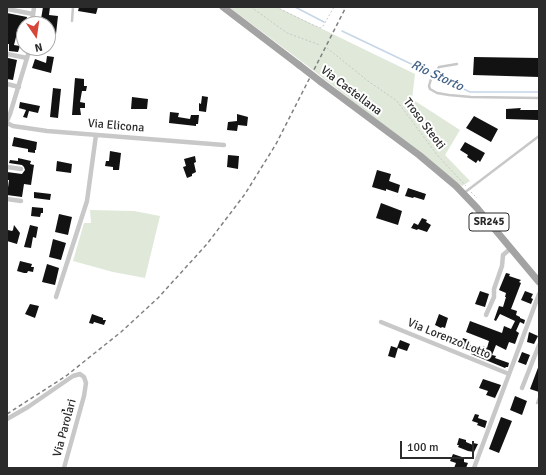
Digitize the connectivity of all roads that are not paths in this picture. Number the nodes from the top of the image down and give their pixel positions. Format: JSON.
{"nodes":[{"id":1,"x":34,"y":7,"type":"edge"},
{"id":2,"x":73,"y":7,"type":"edge"},
{"id":3,"x":223,"y":7,"type":"edge"},
{"id":4,"x":7,"y":9,"type":"edge"},
{"id":5,"x":33,"y":14,"type":"joint"},
{"id":6,"x":72,"y":22,"type":"dead end"},
{"id":7,"x":7,"y":54,"type":"edge"},
{"id":8,"x":27,"y":58,"type":"joint"},
{"id":9,"x":457,"y":64,"type":"dead end"},
{"id":10,"x":7,"y":84,"type":"edge"},
{"id":11,"x":19,"y":87,"type":"junction"},
{"id":12,"x":539,"y":98,"type":"edge"},
{"id":13,"x":8,"y":119,"type":"edge"},
{"id":14,"x":96,"y":135,"type":"junction"},
{"id":15,"x":539,"y":136,"type":"edge"},
{"id":16,"x":224,"y":145,"type":"dead end"},
{"id":17,"x":7,"y":167,"type":"edge"},
{"id":18,"x":21,"y":169,"type":"dead end"},
{"id":19,"x":464,"y":194,"type":"junction"},
{"id":20,"x":7,"y":199,"type":"edge"},
{"id":21,"x":21,"y":201,"type":"dead end"},
{"id":22,"x":510,"y":249,"type":"junction"},
{"id":23,"x":539,"y":282,"type":"edge"},
{"id":24,"x":539,"y":294,"type":"edge"},
{"id":25,"x":56,"y":297,"type":"dead end"},
{"id":26,"x":486,"y":315,"type":"dead end"},
{"id":27,"x":381,"y":322,"type":"dead end"},
{"id":28,"x":539,"y":345,"type":"edge"},
{"id":29,"x":509,"y":374,"type":"junction"},
{"id":30,"x":522,"y":388,"type":"dead end"},
{"id":31,"x":539,"y":398,"type":"edge"},
{"id":32,"x":537,"y":403,"type":"dead end"},
{"id":33,"x":7,"y":419,"type":"edge"},
{"id":34,"x":64,"y":468,"type":"edge"},
{"id":35,"x":474,"y":468,"type":"edge"}],
"edges":[{"from":1,"to":5,"type":"street"},
{"from":2,"to":6,"type":"lane"},
{"from":3,"to":19,"type":"main road","name":"Via Castellana","number":"SR245","bridge":true},
{"from":4,"to":5,"type":"street"},
{"from":7,"to":8,"type":"street"},
{"from":8,"to":11,"type":"street"},
{"from":9,"to":12,"type":"lane"},
{"from":10,"to":11,"type":"street"},
{"from":11,"to":13,"type":"street"},
{"from":13,"to":14,"type":"street","name":"Via Elicona"},
{"from":14,"to":16,"type":"street","name":"Via Elicona"},
{"from":14,"to":25,"type":"street"},
{"from":15,"to":19,"type":"lane"},
{"from":17,"to":18,"type":"street"},
{"from":19,"to":22,"type":"main road","name":"Via Castellana","number":"SR245"},
{"from":20,"to":21,"type":"street"},
{"from":22,"to":23,"type":"main road","name":"Via Castellana","number":"SR245"},
{"from":22,"to":26,"type":"street"},
{"from":24,"to":29,"type":"street"},
{"from":27,"to":29,"type":"street","name":"Via Lorenzo Lotto"},
{"from":28,"to":30,"type":"street"},
{"from":29,"to":35,"type":"street"},
{"from":31,"to":32,"type":"lane"},
{"from":33,"to":34,"type":"street","name":"Via Parolari"}]}
